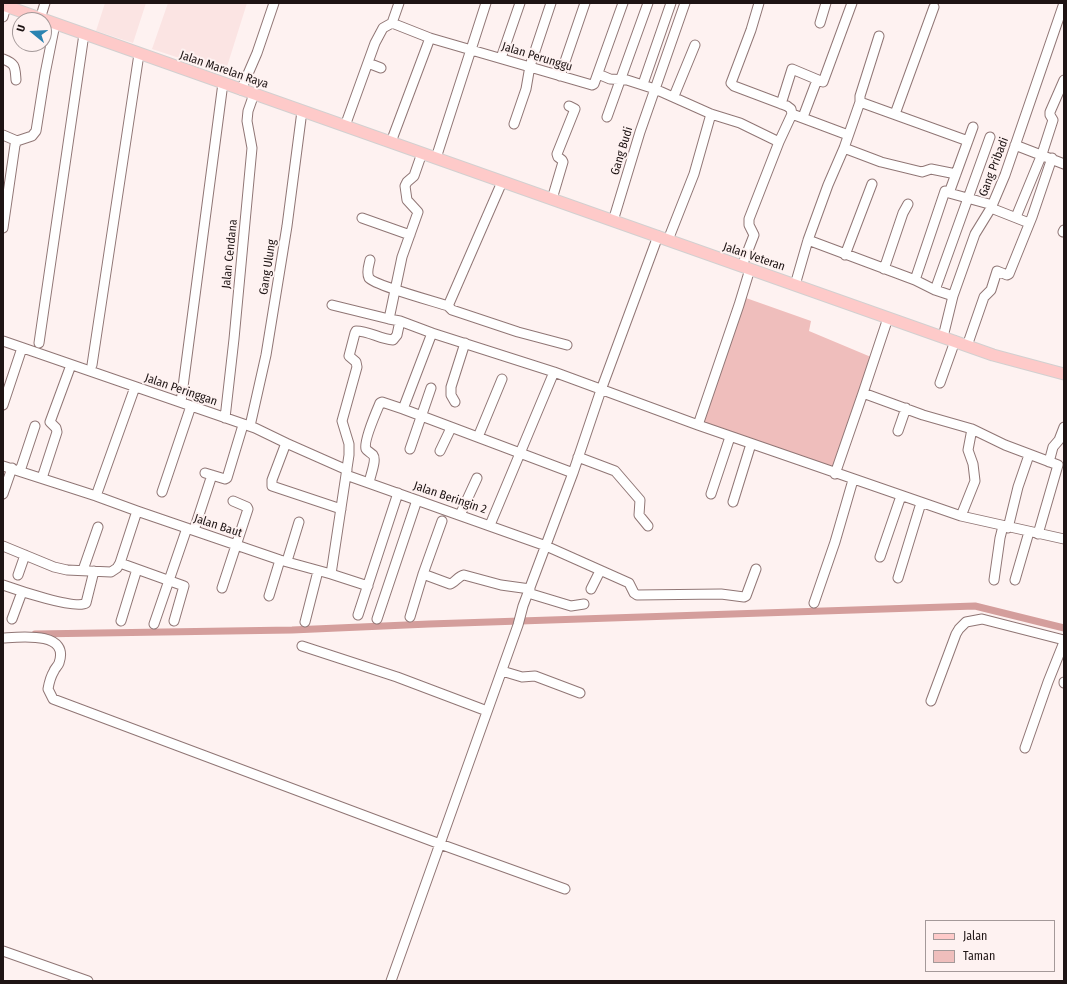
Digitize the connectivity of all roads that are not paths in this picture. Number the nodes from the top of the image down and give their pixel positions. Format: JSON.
{"nodes":[{"id":1,"x":274,"y":3,"type":"edge"},
{"id":2,"x":399,"y":3,"type":"edge"},
{"id":3,"x":486,"y":3,"type":"edge"},
{"id":4,"x":520,"y":3,"type":"edge"},
{"id":5,"x":551,"y":3,"type":"edge"},
{"id":6,"x":585,"y":3,"type":"edge"},
{"id":7,"x":623,"y":3,"type":"edge"},
{"id":8,"x":648,"y":3,"type":"edge"},
{"id":9,"x":672,"y":3,"type":"edge"},
{"id":10,"x":685,"y":3,"type":"edge"},
{"id":11,"x":759,"y":3,"type":"edge"},
{"id":12,"x":826,"y":3,"type":"edge"},
{"id":13,"x":852,"y":3,"type":"edge"},
{"id":14,"x":1064,"y":3,"type":"edge"},
{"id":15,"x":934,"y":7,"type":"dead end"},
{"id":16,"x":9,"y":8,"type":"edge"},
{"id":17,"x":20,"y":12,"type":"edge"},
{"id":18,"x":52,"y":23,"type":"edge"},
{"id":19,"x":392,"y":23,"type":"junction"},
{"id":20,"x":820,"y":23,"type":"dead end"},
{"id":21,"x":55,"y":24,"type":"junction"},
{"id":22,"x":84,"y":34,"type":"junction"},
{"id":23,"x":879,"y":36,"type":"dead end"},
{"id":24,"x":430,"y":38,"type":"junction"},
{"id":25,"x":695,"y":45,"type":"dead end"},
{"id":26,"x":471,"y":49,"type":"junction"},
{"id":27,"x":139,"y":54,"type":"junction"},
{"id":28,"x":501,"y":58,"type":"junction"},
{"id":29,"x":3,"y":60,"type":"edge"},
{"id":30,"x":368,"y":63,"type":"junction"},
{"id":31,"x":530,"y":66,"type":"junction"},
{"id":32,"x":381,"y":68,"type":"dead end"},
{"id":33,"x":598,"y":74,"type":"junction"},
{"id":34,"x":560,"y":76,"type":"junction"},
{"id":35,"x":621,"y":79,"type":"junction"},
{"id":36,"x":16,"y":80,"type":"dead end"},
{"id":37,"x":817,"y":80,"type":"junction"},
{"id":38,"x":1064,"y":80,"type":"edge"},
{"id":39,"x":223,"y":83,"type":"junction"},
{"id":40,"x":643,"y":84,"type":"junction"},
{"id":41,"x":655,"y":89,"type":"junction"},
{"id":42,"x":241,"y":90,"type":"junction"},
{"id":43,"x":254,"y":94,"type":"junction"},
{"id":44,"x":674,"y":96,"type":"junction"},
{"id":45,"x":860,"y":102,"type":"junction"},
{"id":46,"x":781,"y":104,"type":"junction"},
{"id":47,"x":569,"y":106,"type":"dead end"},
{"id":48,"x":302,"y":111,"type":"junction"},
{"id":49,"x":711,"y":114,"type":"junction"},
{"id":50,"x":792,"y":114,"type":"junction"},
{"id":51,"x":895,"y":114,"type":"junction"},
{"id":52,"x":803,"y":117,"type":"junction"},
{"id":53,"x":607,"y":118,"type":"dead end"},
{"id":54,"x":514,"y":124,"type":"dead end"},
{"id":55,"x":345,"y":126,"type":"junction"},
{"id":56,"x":973,"y":127,"type":"dead end"},
{"id":57,"x":3,"y":135,"type":"edge"},
{"id":58,"x":848,"y":135,"type":"junction"},
{"id":59,"x":990,"y":137,"type":"dead end"},
{"id":60,"x":17,"y":141,"type":"junction"},
{"id":61,"x":968,"y":141,"type":"junction"},
{"id":62,"x":391,"y":142,"type":"junction"},
{"id":63,"x":779,"y":142,"type":"junction"},
{"id":64,"x":1015,"y":145,"type":"junction"},
{"id":65,"x":844,"y":148,"type":"junction"},
{"id":66,"x":422,"y":153,"type":"junction"},
{"id":67,"x":1042,"y":154,"type":"junction"},
{"id":68,"x":436,"y":158,"type":"junction"},
{"id":69,"x":1052,"y":158,"type":"junction"},
{"id":70,"x":1063,"y":161,"type":"edge"},
{"id":71,"x":956,"y":174,"type":"junction"},
{"id":72,"x":502,"y":182,"type":"junction"},
{"id":73,"x":872,"y":184,"type":"dead end"},
{"id":74,"x":949,"y":193,"type":"junction"},
{"id":75,"x":968,"y":197,"type":"junction"},
{"id":76,"x":552,"y":199,"type":"junction"},
{"id":77,"x":5,"y":202,"type":"edge"},
{"id":78,"x":908,"y":204,"type":"dead end"},
{"id":79,"x":991,"y":208,"type":"junction"},
{"id":80,"x":362,"y":218,"type":"dead end"},
{"id":81,"x":1016,"y":218,"type":"junction"},
{"id":82,"x":613,"y":221,"type":"junction"},
{"id":83,"x":1029,"y":224,"type":"junction"},
{"id":84,"x":3,"y":228,"type":"edge"},
{"id":85,"x":410,"y":235,"type":"junction"},
{"id":86,"x":663,"y":238,"type":"junction"},
{"id":87,"x":808,"y":240,"type":"junction"},
{"id":88,"x":845,"y":255,"type":"junction"},
{"id":89,"x":370,"y":260,"type":"dead end"},
{"id":90,"x":746,"y":268,"type":"junction"},
{"id":91,"x":884,"y":269,"type":"junction"},
{"id":92,"x":915,"y":280,"type":"junction"},
{"id":93,"x":795,"y":285,"type":"junction"},
{"id":94,"x":395,"y":289,"type":"junction"},
{"id":95,"x":935,"y":290,"type":"junction"},
{"id":96,"x":953,"y":296,"type":"junction"},
{"id":97,"x":332,"y":305,"type":"dead end"},
{"id":98,"x":448,"y":306,"type":"junction"},
{"id":99,"x":888,"y":318,"type":"junction"},
{"id":100,"x":389,"y":319,"type":"junction"},
{"id":101,"x":400,"y":321,"type":"junction"},
{"id":102,"x":432,"y":333,"type":"junction"},
{"id":103,"x":943,"y":337,"type":"junction"},
{"id":104,"x":3,"y":341,"type":"edge"},
{"id":105,"x":955,"y":341,"type":"junction"},
{"id":106,"x":39,"y":342,"type":"dead end"},
{"id":107,"x":465,"y":343,"type":"junction"},
{"id":108,"x":567,"y":345,"type":"dead end"},
{"id":109,"x":967,"y":346,"type":"junction"},
{"id":110,"x":22,"y":348,"type":"junction"},
{"id":111,"x":71,"y":364,"type":"junction"},
{"id":112,"x":92,"y":365,"type":"dead end"},
{"id":113,"x":554,"y":372,"type":"junction"},
{"id":114,"x":1064,"y":374,"type":"edge"},
{"id":115,"x":502,"y":379,"type":"dead end"},
{"id":116,"x":940,"y":383,"type":"dead end"},
{"id":117,"x":134,"y":387,"type":"junction"},
{"id":118,"x":431,"y":388,"type":"dead end"},
{"id":119,"x":601,"y":390,"type":"junction"},
{"id":120,"x":863,"y":393,"type":"junction"},
{"id":121,"x":181,"y":402,"type":"junction"},
{"id":122,"x":455,"y":402,"type":"dead end"},
{"id":123,"x":3,"y":405,"type":"edge"},
{"id":124,"x":191,"y":406,"type":"junction"},
{"id":125,"x":906,"y":408,"type":"junction"},
{"id":126,"x":403,"y":409,"type":"junction"},
{"id":127,"x":420,"y":417,"type":"junction"},
{"id":128,"x":225,"y":418,"type":"junction"},
{"id":129,"x":246,"y":425,"type":"junction"},
{"id":130,"x":698,"y":425,"type":"junction"},
{"id":131,"x":36,"y":426,"type":"dead end"},
{"id":132,"x":1064,"y":427,"type":"edge"},
{"id":133,"x":451,"y":428,"type":"junction"},
{"id":134,"x":972,"y":429,"type":"junction"},
{"id":135,"x":898,"y":432,"type":"dead end"},
{"id":136,"x":478,"y":437,"type":"junction"},
{"id":137,"x":730,"y":437,"type":"junction"},
{"id":138,"x":286,"y":444,"type":"junction"},
{"id":139,"x":752,"y":444,"type":"junction"},
{"id":140,"x":410,"y":449,"type":"dead end"},
{"id":141,"x":440,"y":451,"type":"dead end"},
{"id":142,"x":520,"y":453,"type":"junction"},
{"id":143,"x":1030,"y":455,"type":"junction"},
{"id":144,"x":578,"y":457,"type":"junction"},
{"id":145,"x":1049,"y":462,"type":"junction"},
{"id":146,"x":1061,"y":466,"type":"edge"},
{"id":147,"x":9,"y":469,"type":"edge"},
{"id":148,"x":347,"y":472,"type":"junction"},
{"id":149,"x":573,"y":473,"type":"junction"},
{"id":150,"x":835,"y":474,"type":"junction"},
{"id":151,"x":42,"y":478,"type":"junction"},
{"id":152,"x":477,"y":478,"type":"dead end"},
{"id":153,"x":853,"y":480,"type":"junction"},
{"id":154,"x":369,"y":483,"type":"junction"},
{"id":155,"x":162,"y":492,"type":"dead end"},
{"id":156,"x":398,"y":493,"type":"junction"},
{"id":157,"x":3,"y":494,"type":"edge"},
{"id":158,"x":711,"y":494,"type":"dead end"},
{"id":159,"x":96,"y":496,"type":"junction"},
{"id":160,"x":901,"y":496,"type":"junction"},
{"id":161,"x":417,"y":500,"type":"junction"},
{"id":162,"x":233,"y":501,"type":"dead end"},
{"id":163,"x":733,"y":502,"type":"dead end"},
{"id":164,"x":921,"y":503,"type":"junction"},
{"id":165,"x":342,"y":509,"type":"junction"},
{"id":166,"x":137,"y":511,"type":"junction"},
{"id":167,"x":460,"y":515,"type":"junction"},
{"id":168,"x":961,"y":516,"type":"junction"},
{"id":169,"x":442,"y":521,"type":"dead end"},
{"id":170,"x":299,"y":522,"type":"dead end"},
{"id":171,"x":490,"y":525,"type":"junction"},
{"id":172,"x":648,"y":526,"type":"dead end"},
{"id":173,"x":98,"y":527,"type":"dead end"},
{"id":174,"x":1006,"y":527,"type":"junction"},
{"id":175,"x":190,"y":529,"type":"junction"},
{"id":176,"x":1033,"y":533,"type":"junction"},
{"id":177,"x":1064,"y":539,"type":"edge"},
{"id":178,"x":237,"y":544,"type":"junction"},
{"id":179,"x":3,"y":546,"type":"edge"},
{"id":180,"x":546,"y":546,"type":"junction"},
{"id":181,"x":25,"y":555,"type":"junction"},
{"id":182,"x":880,"y":557,"type":"dead end"},
{"id":183,"x":284,"y":560,"type":"junction"},
{"id":184,"x":120,"y":563,"type":"junction"},
{"id":185,"x":756,"y":568,"type":"dead end"},
{"id":186,"x":137,"y":569,"type":"junction"},
{"id":187,"x":83,"y":570,"type":"junction"},
{"id":188,"x":94,"y":571,"type":"junction"},
{"id":189,"x":318,"y":571,"type":"junction"},
{"id":190,"x":600,"y":571,"type":"junction"},
{"id":191,"x":331,"y":574,"type":"junction"},
{"id":192,"x":423,"y":574,"type":"junction"},
{"id":193,"x":18,"y":575,"type":"dead end"},
{"id":194,"x":898,"y":578,"type":"dead end"},
{"id":195,"x":169,"y":580,"type":"junction"},
{"id":196,"x":994,"y":580,"type":"dead end"},
{"id":197,"x":1015,"y":580,"type":"dead end"},
{"id":198,"x":3,"y":585,"type":"edge"},
{"id":199,"x":368,"y":586,"type":"junction"},
{"id":200,"x":222,"y":588,"type":"dead end"},
{"id":201,"x":591,"y":589,"type":"dead end"},
{"id":202,"x":529,"y":591,"type":"junction"},
{"id":203,"x":22,"y":592,"type":"junction"},
{"id":204,"x":269,"y":596,"type":"dead end"},
{"id":205,"x":814,"y":602,"type":"dead end"},
{"id":206,"x":584,"y":604,"type":"dead end"},
{"id":207,"x":358,"y":616,"type":"dead end"},
{"id":208,"x":410,"y":617,"type":"dead end"},
{"id":209,"x":12,"y":619,"type":"dead end"},
{"id":210,"x":377,"y":619,"type":"dead end"},
{"id":211,"x":121,"y":621,"type":"dead end"},
{"id":212,"x":174,"y":621,"type":"dead end"},
{"id":213,"x":305,"y":622,"type":"dead end"},
{"id":214,"x":154,"y":624,"type":"dead end"},
{"id":215,"x":3,"y":638,"type":"edge"},
{"id":216,"x":1064,"y":641,"type":"edge"},
{"id":217,"x":302,"y":646,"type":"dead end"},
{"id":218,"x":502,"y":671,"type":"junction"},
{"id":219,"x":580,"y":693,"type":"dead end"},
{"id":220,"x":931,"y":701,"type":"dead end"},
{"id":221,"x":487,"y":711,"type":"junction"},
{"id":222,"x":1025,"y":748,"type":"dead end"},
{"id":223,"x":440,"y":844,"type":"junction"},
{"id":224,"x":565,"y":889,"type":"dead end"},
{"id":225,"x":3,"y":951,"type":"edge"},
{"id":226,"x":88,"y":981,"type":"edge"},
{"id":227,"x":391,"y":981,"type":"edge"}],
"edges":[{"from":1,"to":42,"type":"street"},
{"from":2,"to":19,"type":"street"},
{"from":3,"to":26,"type":"street"},
{"from":4,"to":28,"type":"street"},
{"from":5,"to":31,"type":"street"},
{"from":6,"to":34,"type":"street"},
{"from":7,"to":33,"type":"street"},
{"from":8,"to":35,"type":"street"},
{"from":9,"to":40,"type":"street"},
{"from":10,"to":41,"type":"street","name":"Gang Budi"},
{"from":11,"to":46,"type":"street"},
{"from":12,"to":20,"type":"street"},
{"from":13,"to":37,"type":"street"},
{"from":14,"to":64,"type":"street","name":"Gang Pribadi"},
{"from":15,"to":51,"type":"street"},
{"from":16,"to":17,"type":"main road","name":"Jalan Marelan Raya"},
{"from":18,"to":21,"type":"main road","name":"Jalan Marelan Raya"},
{"from":19,"to":24,"type":"street","name":"Jalan Perunggu"},
{"from":19,"to":30,"type":"street"},
{"from":21,"to":22,"type":"main road","name":"Jalan Marelan Raya"},
{"from":21,"to":60,"type":"street"},
{"from":22,"to":27,"type":"main road","name":"Jalan Marelan Raya"},
{"from":22,"to":106,"type":"street"},
{"from":23,"to":45,"type":"street"},
{"from":24,"to":26,"type":"street","name":"Jalan Perunggu"},
{"from":24,"to":62,"type":"street"},
{"from":25,"to":44,"type":"street"},
{"from":26,"to":28,"type":"street","name":"Jalan Perunggu"},
{"from":26,"to":68,"type":"street"},
{"from":27,"to":39,"type":"main road","name":"Jalan Marelan Raya"},
{"from":27,"to":112,"type":"street"},
{"from":28,"to":31,"type":"street","name":"Jalan Perunggu"},
{"from":29,"to":36,"type":"street"},
{"from":30,"to":32,"type":"street"},
{"from":30,"to":55,"type":"street"},
{"from":31,"to":34,"type":"street","name":"Jalan Perunggu"},
{"from":31,"to":54,"type":"street"},
{"from":33,"to":34,"type":"street","name":"Jalan Perunggu"},
{"from":33,"to":35,"type":"street"},
{"from":35,"to":40,"type":"street"},
{"from":35,"to":53,"type":"street"},
{"from":37,"to":46,"type":"street"},
{"from":37,"to":52,"type":"street"},
{"from":38,"to":67,"type":"street"},
{"from":39,"to":42,"type":"main road","name":"Jalan Marelan Raya"},
{"from":39,"to":121,"type":"street"},
{"from":40,"to":41,"type":"street"},
{"from":41,"to":44,"type":"street"},
{"from":41,"to":82,"type":"street","name":"Gang Budi"},
{"from":42,"to":43,"type":"main road","name":"Jalan Marelan Raya"},
{"from":43,"to":48,"type":"main road","name":"Jalan Marelan Raya"},
{"from":43,"to":128,"type":"street","name":"Jalan Cendana"},
{"from":44,"to":49,"type":"street"},
{"from":45,"to":51,"type":"street"},
{"from":45,"to":58,"type":"street"},
{"from":46,"to":50,"type":"street"},
{"from":47,"to":76,"type":"street"},
{"from":48,"to":55,"type":"main road","name":"Jalan Marelan Raya"},
{"from":48,"to":129,"type":"street","name":"Gang Ulung"},
{"from":49,"to":63,"type":"street"},
{"from":49,"to":86,"type":"street"},
{"from":50,"to":52,"type":"street"},
{"from":50,"to":63,"type":"street"},
{"from":51,"to":61,"type":"street"},
{"from":52,"to":58,"type":"street"},
{"from":55,"to":62,"type":"main road","name":"Jalan Marelan Raya"},
{"from":56,"to":61,"type":"street"},
{"from":57,"to":60,"type":"street"},
{"from":58,"to":65,"type":"street"},
{"from":59,"to":75,"type":"street"},
{"from":60,"to":77,"type":"street"},
{"from":61,"to":71,"type":"street"},
{"from":62,"to":66,"type":"main road","name":"Jalan Marelan Raya"},
{"from":63,"to":90,"type":"street"},
{"from":64,"to":67,"type":"street"},
{"from":64,"to":79,"type":"street","name":"Gang Pribadi"},
{"from":65,"to":71,"type":"street"},
{"from":65,"to":87,"type":"street"},
{"from":66,"to":68,"type":"main road","name":"Jalan Marelan Raya"},
{"from":66,"to":85,"type":"street"},
{"from":67,"to":69,"type":"street"},
{"from":67,"to":81,"type":"street"},
{"from":68,"to":72,"type":"main road","name":"Jalan Veteran"},
{"from":69,"to":70,"type":"street"},
{"from":69,"to":83,"type":"street"},
{"from":71,"to":74,"type":"street"},
{"from":72,"to":76,"type":"main road","name":"Jalan Veteran"},
{"from":72,"to":98,"type":"street"},
{"from":73,"to":88,"type":"street"},
{"from":74,"to":75,"type":"street"},
{"from":74,"to":92,"type":"street"},
{"from":75,"to":79,"type":"street"},
{"from":75,"to":95,"type":"street"},
{"from":76,"to":82,"type":"main road","name":"Jalan Veteran"},
{"from":77,"to":84,"type":"street"},
{"from":78,"to":91,"type":"street"},
{"from":79,"to":81,"type":"street"},
{"from":79,"to":96,"type":"street","name":"Gang Pribadi"},
{"from":80,"to":85,"type":"street"},
{"from":81,"to":83,"type":"street"},
{"from":82,"to":86,"type":"main road","name":"Jalan Veteran"},
{"from":83,"to":109,"type":"street"},
{"from":85,"to":94,"type":"street"},
{"from":86,"to":90,"type":"main road","name":"Jalan Veteran"},
{"from":86,"to":119,"type":"street"},
{"from":87,"to":88,"type":"street"},
{"from":87,"to":93,"type":"street"},
{"from":88,"to":91,"type":"street"},
{"from":89,"to":94,"type":"street"},
{"from":90,"to":93,"type":"main road","name":"Jalan Veteran"},
{"from":90,"to":130,"type":"street"},
{"from":91,"to":92,"type":"street"},
{"from":92,"to":95,"type":"street"},
{"from":93,"to":99,"type":"main road","name":"Jalan Veteran"},
{"from":94,"to":98,"type":"street"},
{"from":94,"to":100,"type":"street"},
{"from":95,"to":96,"type":"street"},
{"from":96,"to":103,"type":"street","name":"Gang Pribadi"},
{"from":97,"to":100,"type":"street"},
{"from":98,"to":108,"type":"street"},
{"from":99,"to":103,"type":"main road","name":"Jalan Veteran"},
{"from":99,"to":120,"type":"street"},
{"from":100,"to":101,"type":"street"},
{"from":101,"to":102,"type":"street"},
{"from":101,"to":148,"type":"street"},
{"from":102,"to":107,"type":"street"},
{"from":102,"to":126,"type":"street"},
{"from":103,"to":105,"type":"main road","name":"Jalan Veteran"},
{"from":104,"to":110,"type":"street","name":"Jalan Peringgan"},
{"from":105,"to":109,"type":"main road","name":"Jalan Veteran"},
{"from":105,"to":116,"type":"street"},
{"from":107,"to":113,"type":"street"},
{"from":107,"to":122,"type":"street"},
{"from":109,"to":114,"type":"main road","name":"Jalan Veteran"},
{"from":110,"to":111,"type":"street","name":"Jalan Peringgan"},
{"from":110,"to":123,"type":"street"},
{"from":111,"to":117,"type":"street","name":"Jalan Peringgan"},
{"from":111,"to":151,"type":"street"},
{"from":113,"to":119,"type":"street"},
{"from":113,"to":142,"type":"street"},
{"from":115,"to":136,"type":"street"},
{"from":117,"to":121,"type":"street","name":"Jalan Peringgan"},
{"from":117,"to":159,"type":"street"},
{"from":118,"to":127,"type":"street"},
{"from":119,"to":130,"type":"street"},
{"from":119,"to":144,"type":"street"},
{"from":120,"to":125,"type":"street"},
{"from":120,"to":150,"type":"street"},
{"from":121,"to":124,"type":"street","name":"Jalan Peringgan"},
{"from":124,"to":128,"type":"street","name":"Jalan Peringgan"},
{"from":124,"to":155,"type":"street"},
{"from":125,"to":134,"type":"street"},
{"from":125,"to":135,"type":"street"},
{"from":126,"to":127,"type":"street"},
{"from":126,"to":154,"type":"street"},
{"from":127,"to":133,"type":"street"},
{"from":127,"to":140,"type":"street"},
{"from":128,"to":129,"type":"street","name":"Jalan Peringgan"},
{"from":129,"to":138,"type":"street","name":"Jalan Peringgan"},
{"from":129,"to":175,"type":"street"},
{"from":130,"to":137,"type":"street"},
{"from":131,"to":147,"type":"street"},
{"from":132,"to":145,"type":"street"},
{"from":133,"to":136,"type":"street"},
{"from":133,"to":141,"type":"street"},
{"from":134,"to":143,"type":"street"},
{"from":134,"to":168,"type":"street"},
{"from":136,"to":142,"type":"street"},
{"from":137,"to":139,"type":"street"},
{"from":137,"to":158,"type":"street"},
{"from":138,"to":148,"type":"street","name":"Jalan Peringgan"},
{"from":138,"to":165,"type":"street"},
{"from":139,"to":150,"type":"street"},
{"from":139,"to":163,"type":"street"},
{"from":142,"to":149,"type":"street"},
{"from":142,"to":171,"type":"street"},
{"from":143,"to":145,"type":"street"},
{"from":143,"to":174,"type":"street"},
{"from":144,"to":149,"type":"street"},
{"from":144,"to":172,"type":"street"},
{"from":145,"to":146,"type":"street"},
{"from":146,"to":176,"type":"street"},
{"from":147,"to":151,"type":"street","name":"Jalan Baut"},
{"from":147,"to":157,"type":"street"},
{"from":148,"to":154,"type":"street","name":"Jalan Beringin 2"},
{"from":148,"to":165,"type":"street"},
{"from":149,"to":180,"type":"street"},
{"from":150,"to":153,"type":"street"},
{"from":151,"to":159,"type":"street","name":"Jalan Baut"},
{"from":152,"to":167,"type":"street"},
{"from":153,"to":160,"type":"street"},
{"from":153,"to":205,"type":"street"},
{"from":154,"to":156,"type":"street","name":"Jalan Beringin 2"},
{"from":156,"to":161,"type":"street","name":"Jalan Beringin 2"},
{"from":156,"to":199,"type":"street"},
{"from":159,"to":166,"type":"street","name":"Jalan Baut"},
{"from":160,"to":164,"type":"street"},
{"from":160,"to":182,"type":"street"},
{"from":161,"to":167,"type":"street","name":"Jalan Beringin 2"},
{"from":161,"to":210,"type":"street"},
{"from":162,"to":178,"type":"street"},
{"from":164,"to":168,"type":"street"},
{"from":164,"to":194,"type":"street"},
{"from":165,"to":191,"type":"street"},
{"from":166,"to":175,"type":"street","name":"Jalan Baut"},
{"from":166,"to":184,"type":"street"},
{"from":167,"to":171,"type":"street","name":"Jalan Beringin 2"},
{"from":168,"to":174,"type":"street"},
{"from":169,"to":192,"type":"street"},
{"from":170,"to":183,"type":"street"},
{"from":171,"to":180,"type":"street","name":"Jalan Beringin 2"},
{"from":173,"to":187,"type":"street"},
{"from":174,"to":176,"type":"street"},
{"from":174,"to":196,"type":"street"},
{"from":175,"to":178,"type":"street","name":"Jalan Baut"},
{"from":175,"to":195,"type":"street"},
{"from":176,"to":177,"type":"street"},
{"from":176,"to":197,"type":"street"},
{"from":178,"to":183,"type":"street","name":"Jalan Baut"},
{"from":178,"to":200,"type":"street"},
{"from":179,"to":181,"type":"street"},
{"from":180,"to":190,"type":"street","name":"Jalan Beringin 2"},
{"from":180,"to":202,"type":"street"},
{"from":181,"to":187,"type":"street"},
{"from":181,"to":193,"type":"street"},
{"from":183,"to":189,"type":"street","name":"Jalan Baut"},
{"from":183,"to":204,"type":"street"},
{"from":184,"to":186,"type":"street"},
{"from":184,"to":188,"type":"street"},
{"from":185,"to":190,"type":"street","name":"Jalan Beringin 2"},
{"from":186,"to":195,"type":"street"},
{"from":186,"to":211,"type":"street"},
{"from":187,"to":188,"type":"street"},
{"from":188,"to":203,"type":"street"},
{"from":189,"to":191,"type":"street","name":"Jalan Baut"},
{"from":189,"to":213,"type":"street"},
{"from":190,"to":201,"type":"street"},
{"from":191,"to":199,"type":"street","name":"Jalan Baut"},
{"from":192,"to":202,"type":"street"},
{"from":192,"to":208,"type":"street"},
{"from":195,"to":212,"type":"street"},
{"from":195,"to":214,"type":"street"},
{"from":198,"to":203,"type":"street"},
{"from":199,"to":207,"type":"street"},
{"from":202,"to":206,"type":"street"},
{"from":202,"to":218,"type":"street"},
{"from":203,"to":209,"type":"street"},
{"from":215,"to":223,"type":"street"},
{"from":216,"to":220,"type":"street"},
{"from":216,"to":222,"type":"street"},
{"from":217,"to":221,"type":"street"},
{"from":218,"to":219,"type":"street"},
{"from":218,"to":221,"type":"street"},
{"from":221,"to":223,"type":"street"},
{"from":223,"to":224,"type":"street"},
{"from":223,"to":227,"type":"street"},
{"from":225,"to":226,"type":"street"}]}
